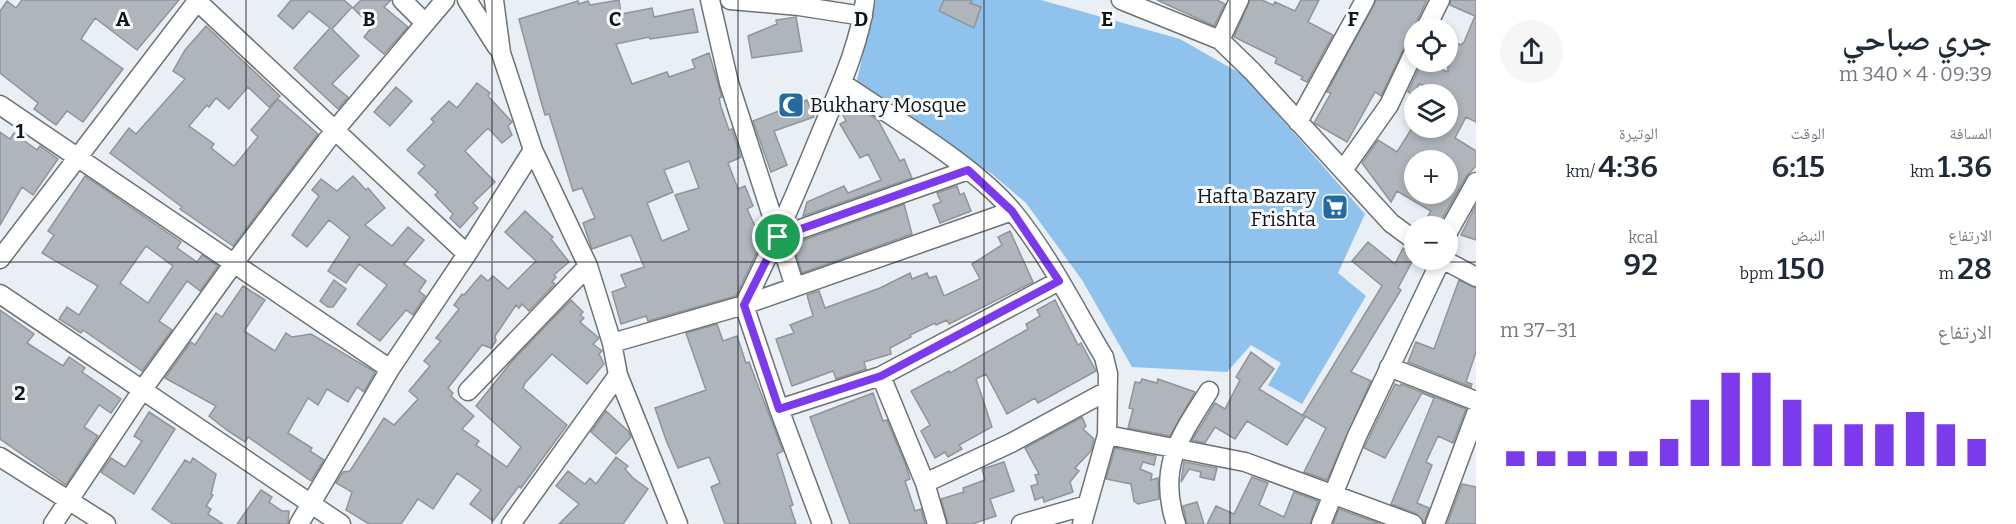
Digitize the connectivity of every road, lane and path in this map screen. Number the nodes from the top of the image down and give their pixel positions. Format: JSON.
{"nodes":[{"id":1,"x":197,"y":0,"type":"edge"},
{"id":2,"x":402,"y":0,"type":"edge"},
{"id":3,"x":444,"y":0,"type":"edge"},
{"id":4,"x":467,"y":0,"type":"edge"},
{"id":5,"x":494,"y":0,"type":"edge"},
{"id":6,"x":710,"y":0,"type":"edge"},
{"id":7,"x":730,"y":0,"type":"edge"},
{"id":8,"x":1120,"y":0,"type":"edge"},
{"id":9,"x":1239,"y":0,"type":"edge"},
{"id":10,"x":1365,"y":0,"type":"edge"},
{"id":11,"x":1440,"y":0,"type":"edge"},
{"id":12,"x":799,"y":3,"type":"edge"},
{"id":13,"x":864,"y":8,"type":"edge"},
{"id":14,"x":1431,"y":18,"type":"edge"},
{"id":15,"x":425,"y":24,"type":"junction"},
{"id":16,"x":1220,"y":40,"type":"junction"},
{"id":17,"x":501,"y":53,"type":"junction"},
{"id":18,"x":1404,"y":72,"type":"edge"},
{"id":19,"x":842,"y":83,"type":"junction"},
{"id":20,"x":0,"y":105,"type":"edge"},
{"id":21,"x":1298,"y":122,"type":"junction"},
{"id":22,"x":335,"y":130,"type":"junction"},
{"id":23,"x":533,"y":150,"type":"junction"},
{"id":24,"x":76,"y":158,"type":"junction"},
{"id":25,"x":968,"y":170,"type":"junction"},
{"id":26,"x":1343,"y":170,"type":"junction"},
{"id":27,"x":1476,"y":182,"type":"edge"},
{"id":28,"x":1012,"y":211,"type":"junction"},
{"id":29,"x":1457,"y":216,"type":"edge"},
{"id":30,"x":1404,"y":233,"type":"edge"},
{"id":31,"x":778,"y":237,"type":"junction"},
{"id":32,"x":468,"y":254,"type":"junction"},
{"id":33,"x":0,"y":259,"type":"edge"},
{"id":34,"x":234,"y":262,"type":"junction"},
{"id":35,"x":588,"y":266,"type":"junction"},
{"id":36,"x":1458,"y":268,"type":"edge"},
{"id":37,"x":1438,"y":270,"type":"edge"},
{"id":38,"x":1476,"y":277,"type":"edge"},
{"id":39,"x":1059,"y":281,"type":"junction"},
{"id":40,"x":795,"y":287,"type":"junction"},
{"id":41,"x":0,"y":294,"type":"edge"},
{"id":42,"x":744,"y":305,"type":"junction"},
{"id":43,"x":612,"y":343,"type":"junction"},
{"id":44,"x":1389,"y":367,"type":"junction"},
{"id":45,"x":390,"y":369,"type":"junction"},
{"id":46,"x":618,"y":375,"type":"junction"},
{"id":47,"x":881,"y":376,"type":"junction"},
{"id":48,"x":143,"y":389,"type":"junction"},
{"id":49,"x":468,"y":391,"type":"dead end"},
{"id":50,"x":1107,"y":391,"type":"junction"},
{"id":51,"x":1209,"y":391,"type":"dead end"},
{"id":52,"x":1476,"y":401,"type":"edge"},
{"id":53,"x":779,"y":409,"type":"junction"},
{"id":54,"x":1476,"y":414,"type":"edge"},
{"id":55,"x":1107,"y":435,"type":"junction"},
{"id":56,"x":1177,"y":448,"type":"junction"},
{"id":57,"x":0,"y":457,"type":"edge"},
{"id":58,"x":925,"y":483,"type":"junction"},
{"id":59,"x":1333,"y":492,"type":"junction"},
{"id":60,"x":70,"y":502,"type":"junction"},
{"id":61,"x":311,"y":504,"type":"junction"},
{"id":62,"x":1087,"y":505,"type":"junction"},
{"id":63,"x":54,"y":524,"type":"edge"},
{"id":64,"x":106,"y":524,"type":"edge"},
{"id":65,"x":299,"y":524,"type":"edge"},
{"id":66,"x":341,"y":524,"type":"edge"},
{"id":67,"x":511,"y":524,"type":"edge"},
{"id":68,"x":678,"y":524,"type":"edge"},
{"id":69,"x":822,"y":524,"type":"edge"},
{"id":70,"x":937,"y":524,"type":"edge"},
{"id":71,"x":1021,"y":524,"type":"edge"},
{"id":72,"x":1082,"y":524,"type":"edge"},
{"id":73,"x":1176,"y":524,"type":"edge"},
{"id":74,"x":1321,"y":524,"type":"edge"},
{"id":75,"x":1413,"y":524,"type":"edge"},
{"id":76,"x":1435,"y":524,"type":"edge"}],
"edges":[{"from":1,"to":22,"type":"street"},
{"from":1,"to":24,"type":"street"},
{"from":2,"to":15,"type":"street"},
{"from":3,"to":15,"type":"street"},
{"from":4,"to":17,"type":"street"},
{"from":5,"to":17,"type":"street"},
{"from":6,"to":31,"type":"street"},
{"from":7,"to":12,"type":"street"},
{"from":8,"to":16,"type":"street"},
{"from":9,"to":16,"type":"street"},
{"from":10,"to":21,"type":"street"},
{"from":11,"to":14,"type":"street"},
{"from":12,"to":13,"type":"street"},
{"from":13,"to":19,"type":"street"},
{"from":15,"to":22,"type":"street"},
{"from":16,"to":21,"type":"street"},
{"from":17,"to":23,"type":"street"},
{"from":18,"to":26,"type":"street"},
{"from":19,"to":25,"type":"street"},
{"from":19,"to":31,"type":"street"},
{"from":20,"to":24,"type":"street"},
{"from":21,"to":26,"type":"street"},
{"from":22,"to":32,"type":"street"},
{"from":22,"to":34,"type":"street"},
{"from":23,"to":32,"type":"street"},
{"from":23,"to":35,"type":"street"},
{"from":24,"to":33,"type":"street"},
{"from":24,"to":34,"type":"street"},
{"from":25,"to":28,"type":"street"},
{"from":25,"to":31,"type":"street"},
{"from":26,"to":30,"type":"street"},
{"from":27,"to":29,"type":"street"},
{"from":28,"to":39,"type":"street"},
{"from":28,"to":40,"type":"street"},
{"from":31,"to":40,"type":"street"},
{"from":31,"to":42,"type":"street"},
{"from":32,"to":45,"type":"street"},
{"from":34,"to":45,"type":"street"},
{"from":34,"to":48,"type":"street"},
{"from":35,"to":43,"type":"street"},
{"from":35,"to":49,"type":"street"},
{"from":36,"to":38,"type":"street"},
{"from":37,"to":44,"type":"street"},
{"from":39,"to":47,"type":"street"},
{"from":39,"to":50,"type":"street"},
{"from":40,"to":42,"type":"street"},
{"from":41,"to":48,"type":"street"},
{"from":42,"to":43,"type":"street"},
{"from":42,"to":53,"type":"street"},
{"from":43,"to":46,"type":"street"},
{"from":44,"to":52,"type":"street"},
{"from":44,"to":59,"type":"street"},
{"from":45,"to":61,"type":"street"},
{"from":46,"to":67,"type":"street"},
{"from":46,"to":68,"type":"street"},
{"from":47,"to":53,"type":"street"},
{"from":47,"to":58,"type":"street"},
{"from":48,"to":60,"type":"street"},
{"from":48,"to":61,"type":"street"},
{"from":50,"to":55,"type":"street"},
{"from":50,"to":58,"type":"street"},
{"from":51,"to":56,"type":"street"},
{"from":53,"to":69,"type":"street"},
{"from":54,"to":76,"type":"street"},
{"from":55,"to":56,"type":"street"},
{"from":55,"to":62,"type":"street"},
{"from":56,"to":59,"type":"street"},
{"from":56,"to":73,"type":"street"},
{"from":57,"to":60,"type":"street"},
{"from":58,"to":70,"type":"street"},
{"from":59,"to":74,"type":"street"},
{"from":59,"to":75,"type":"street"},
{"from":60,"to":63,"type":"street"},
{"from":60,"to":64,"type":"street"},
{"from":61,"to":65,"type":"street"},
{"from":61,"to":66,"type":"street"},
{"from":62,"to":71,"type":"street"},
{"from":62,"to":72,"type":"street"}]}
